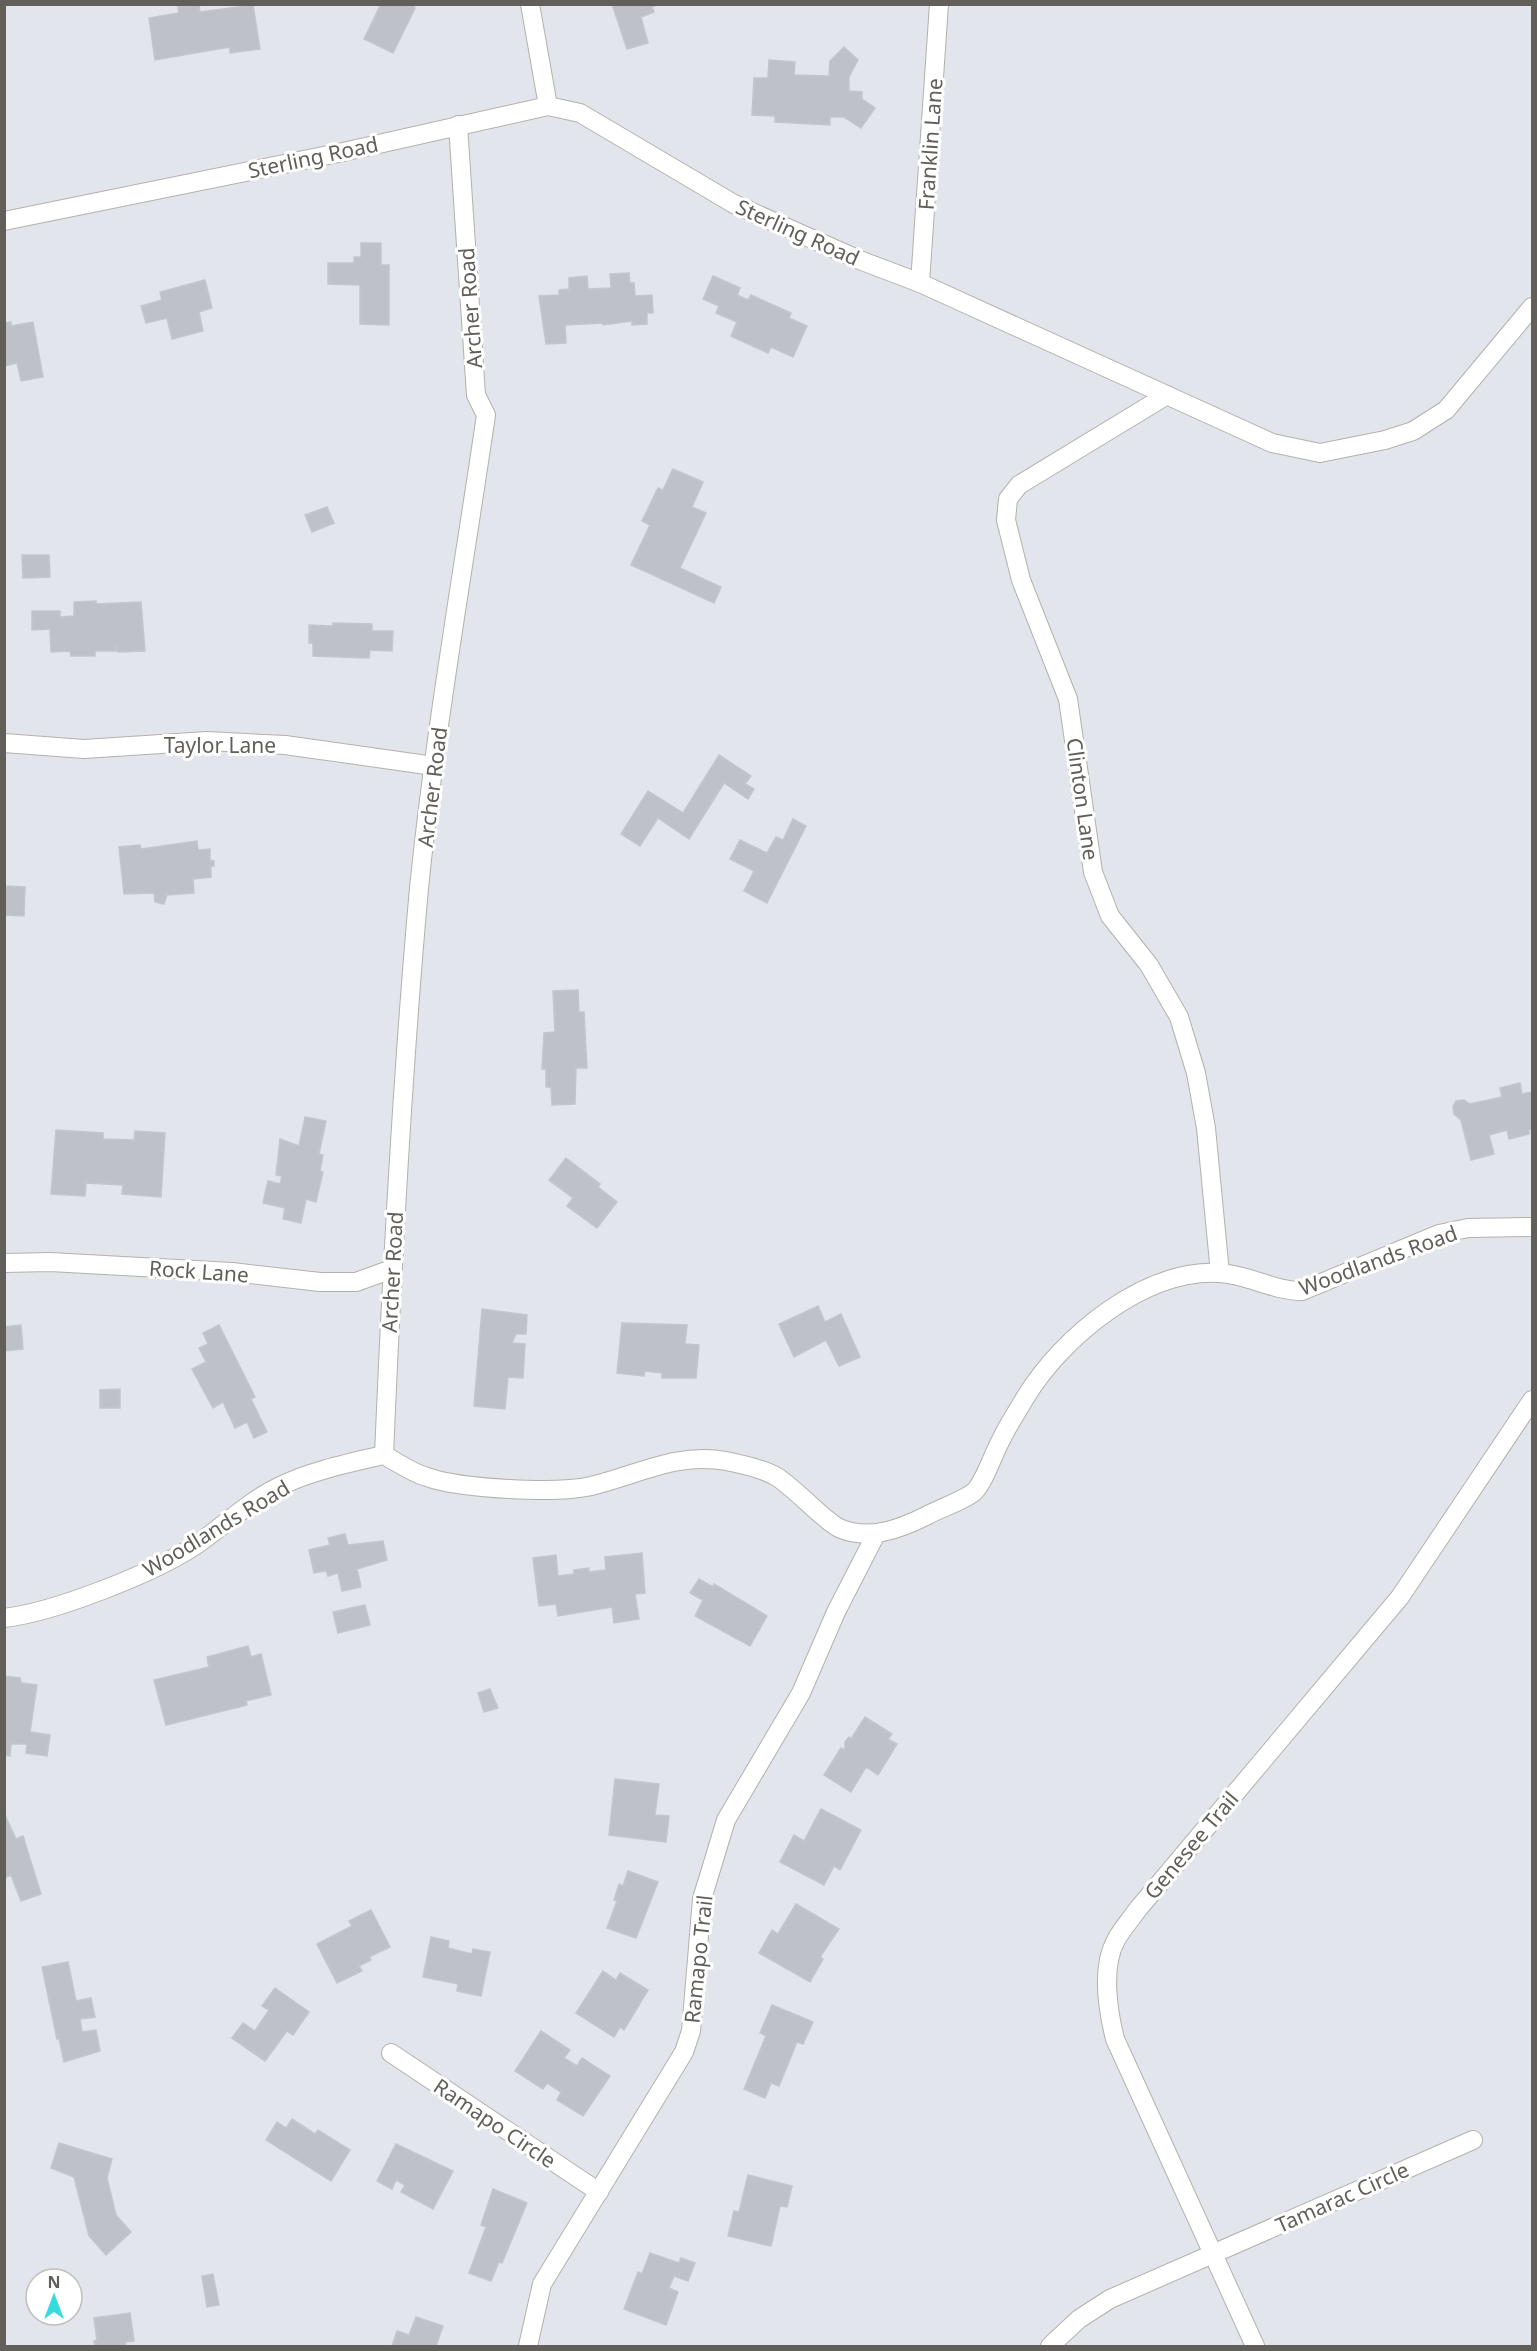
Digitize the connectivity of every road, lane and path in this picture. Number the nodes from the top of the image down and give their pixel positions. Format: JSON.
{"nodes":[{"id":1,"x":530,"y":4,"type":"edge"},
{"id":2,"x":939,"y":4,"type":"edge"},
{"id":3,"x":548,"y":106,"type":"junction"},
{"id":4,"x":458,"y":124,"type":"junction"},
{"id":5,"x":4,"y":221,"type":"edge"},
{"id":6,"x":920,"y":283,"type":"junction"},
{"id":7,"x":1533,"y":307,"type":"edge"},
{"id":8,"x":1167,"y":395,"type":"junction"},
{"id":9,"x":4,"y":743,"type":"edge"},
{"id":10,"x":434,"y":766,"type":"junction"},
{"id":11,"x":1533,"y":1227,"type":"edge"},
{"id":12,"x":4,"y":1263,"type":"edge"},
{"id":13,"x":392,"y":1269,"type":"junction"},
{"id":14,"x":1220,"y":1273,"type":"junction"},
{"id":15,"x":1533,"y":1400,"type":"edge"},
{"id":16,"x":384,"y":1455,"type":"junction"},
{"id":17,"x":876,"y":1534,"type":"junction"},
{"id":18,"x":4,"y":1618,"type":"edge"},
{"id":19,"x":391,"y":2053,"type":"dead end"},
{"id":20,"x":1473,"y":2140,"type":"dead end"},
{"id":21,"x":599,"y":2192,"type":"junction"},
{"id":22,"x":1212,"y":2254,"type":"junction"},
{"id":23,"x":528,"y":2346,"type":"edge"},
{"id":24,"x":1050,"y":2346,"type":"edge"},
{"id":25,"x":1255,"y":2346,"type":"edge"}],
"edges":[{"from":1,"to":3,"type":"street"},
{"from":2,"to":6,"type":"street","name":"Franklin Lane"},
{"from":3,"to":4,"type":"street","name":"Sterling Road"},
{"from":3,"to":6,"type":"street","name":"Sterling Road"},
{"from":4,"to":5,"type":"street","name":"Sterling Road"},
{"from":4,"to":10,"type":"street","name":"Archer Road"},
{"from":6,"to":8,"type":"street","name":"Sterling Road"},
{"from":7,"to":8,"type":"street","name":"Sterling Road"},
{"from":8,"to":14,"type":"street","name":"Clinton Lane"},
{"from":9,"to":10,"type":"street","name":"Taylor Lane"},
{"from":10,"to":13,"type":"street","name":"Archer Road"},
{"from":11,"to":14,"type":"street","name":"Woodlands Road"},
{"from":12,"to":13,"type":"street","name":"Rock Lane"},
{"from":13,"to":16,"type":"street","name":"Archer Road"},
{"from":14,"to":17,"type":"street","name":"Woodlands Road"},
{"from":15,"to":22,"type":"street","name":"Genesee Trail"},
{"from":16,"to":17,"type":"street","name":"Woodlands Road"},
{"from":16,"to":18,"type":"street","name":"Woodlands Road"},
{"from":17,"to":21,"type":"street","name":"Ramapo Trail"},
{"from":19,"to":21,"type":"street","name":"Ramapo Circle"},
{"from":20,"to":22,"type":"street","name":"Tamarac Circle"},
{"from":21,"to":23,"type":"street","name":"Ramapo Trail"},
{"from":22,"to":24,"type":"street","name":"Tamarac Circle"},
{"from":22,"to":25,"type":"street","name":"Genesee Trail"}]}
